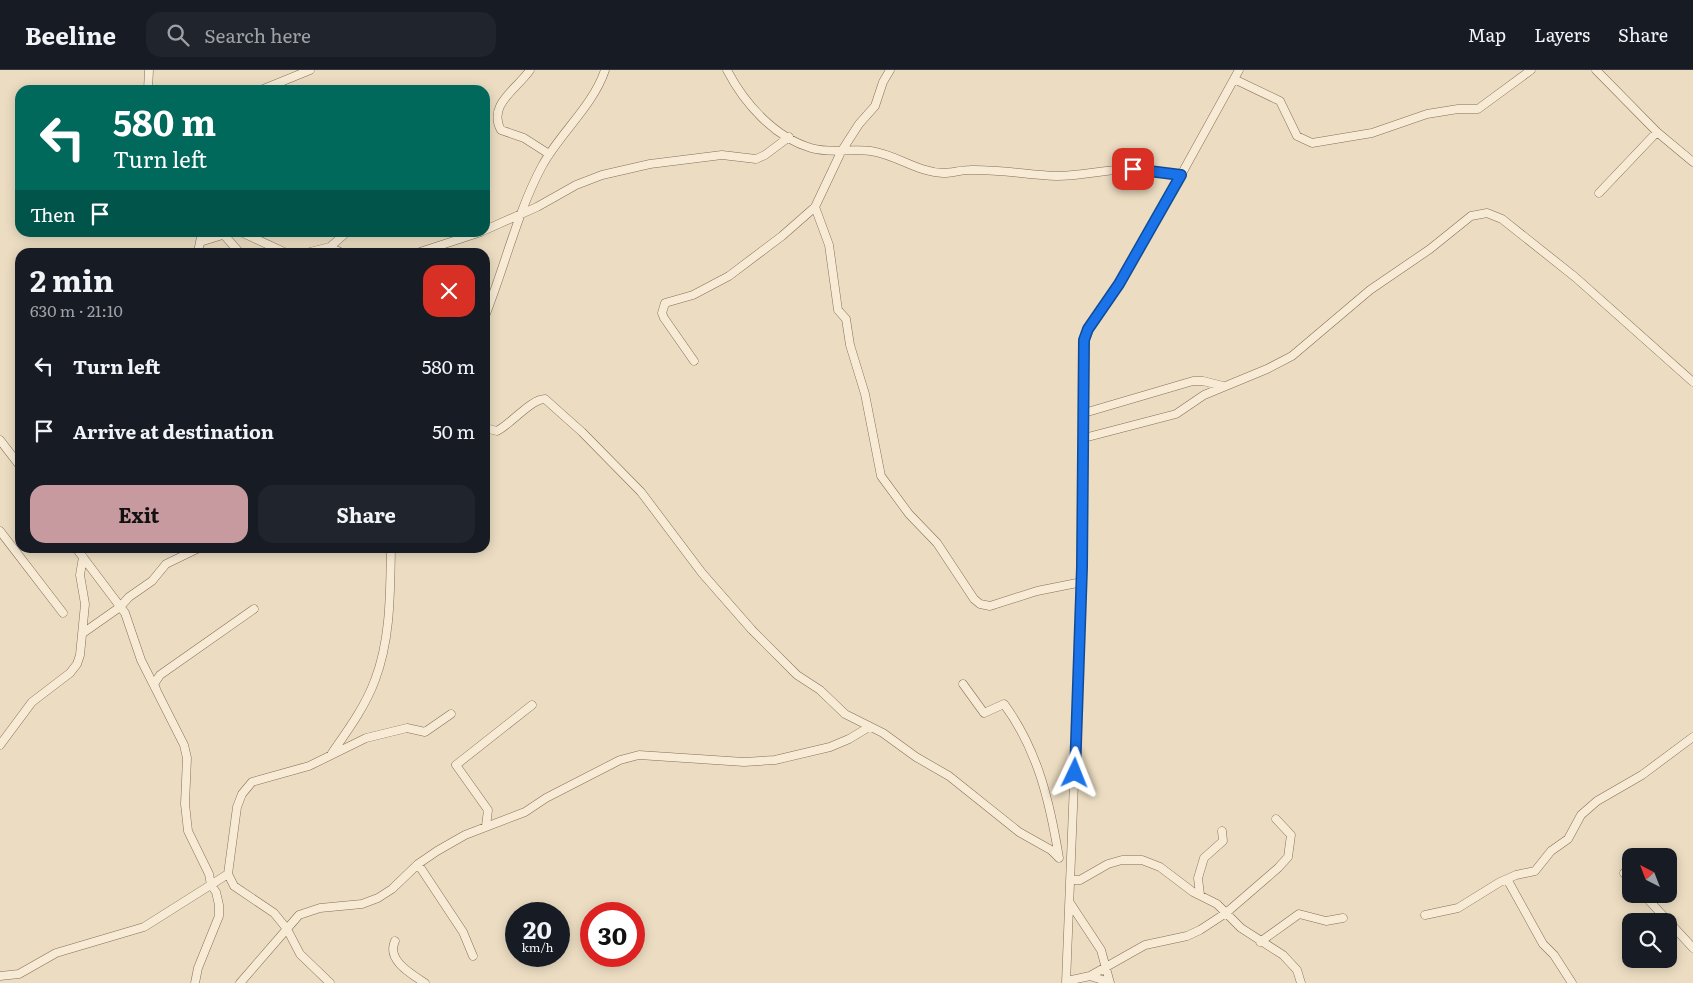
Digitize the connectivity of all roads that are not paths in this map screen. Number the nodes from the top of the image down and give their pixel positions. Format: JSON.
{"nodes":[{"id":1,"x":149,"y":70,"type":"edge"},
{"id":2,"x":310,"y":70,"type":"edge"},
{"id":3,"x":530,"y":70,"type":"edge"},
{"id":4,"x":605,"y":70,"type":"edge"},
{"id":5,"x":727,"y":70,"type":"edge"},
{"id":6,"x":890,"y":70,"type":"edge"},
{"id":7,"x":1239,"y":70,"type":"edge"},
{"id":8,"x":1531,"y":70,"type":"edge"},
{"id":9,"x":1596,"y":70,"type":"edge"},
{"id":10,"x":1234,"y":79,"type":"junction"},
{"id":11,"x":148,"y":85,"type":"edge"},
{"id":12,"x":273,"y":85,"type":"edge"},
{"id":13,"x":1657,"y":132,"type":"junction"},
{"id":14,"x":789,"y":137,"type":"junction"},
{"id":15,"x":841,"y":152,"type":"junction"},
{"id":16,"x":549,"y":154,"type":"junction"},
{"id":17,"x":1693,"y":162,"type":"edge"},
{"id":18,"x":1181,"y":175,"type":"junction"},
{"id":19,"x":1599,"y":193,"type":"dead end"},
{"id":20,"x":815,"y":207,"type":"junction"},
{"id":21,"x":522,"y":214,"type":"junction"},
{"id":22,"x":490,"y":228,"type":"edge"},
{"id":23,"x":201,"y":237,"type":"edge"},
{"id":24,"x":218,"y":237,"type":"edge"},
{"id":25,"x":230,"y":237,"type":"edge"},
{"id":26,"x":252,"y":237,"type":"edge"},
{"id":27,"x":341,"y":237,"type":"edge"},
{"id":28,"x":466,"y":237,"type":"edge"},
{"id":29,"x":200,"y":242,"type":"junction"},
{"id":30,"x":330,"y":247,"type":"joint"},
{"id":31,"x":199,"y":248,"type":"edge"},
{"id":32,"x":237,"y":248,"type":"edge"},
{"id":33,"x":275,"y":248,"type":"edge"},
{"id":34,"x":326,"y":248,"type":"edge"},
{"id":35,"x":432,"y":248,"type":"edge"},
{"id":36,"x":490,"y":302,"type":"edge"},
{"id":37,"x":694,"y":361,"type":"dead end"},
{"id":38,"x":1693,"y":382,"type":"edge"},
{"id":39,"x":1223,"y":386,"type":"junction"},
{"id":40,"x":1084,"y":413,"type":"junction"},
{"id":41,"x":490,"y":429,"type":"edge"},
{"id":42,"x":1084,"y":438,"type":"junction"},
{"id":43,"x":0,"y":440,"type":"edge"},
{"id":44,"x":15,"y":460,"type":"edge"},
{"id":45,"x":0,"y":531,"type":"edge"},
{"id":46,"x":15,"y":551,"type":"edge"},
{"id":47,"x":17,"y":553,"type":"edge"},
{"id":48,"x":80,"y":553,"type":"edge"},
{"id":49,"x":189,"y":553,"type":"edge"},
{"id":50,"x":391,"y":553,"type":"edge"},
{"id":51,"x":83,"y":557,"type":"junction"},
{"id":52,"x":1082,"y":582,"type":"junction"},
{"id":53,"x":120,"y":607,"type":"junction"},
{"id":54,"x":254,"y":610,"type":"dead end"},
{"id":55,"x":63,"y":614,"type":"dead end"},
{"id":56,"x":83,"y":632,"type":"junction"},
{"id":57,"x":963,"y":684,"type":"dead end"},
{"id":58,"x":157,"y":693,"type":"junction"},
{"id":59,"x":532,"y":705,"type":"dead end"},
{"id":60,"x":451,"y":714,"type":"dead end"},
{"id":61,"x":869,"y":727,"type":"junction"},
{"id":62,"x":1693,"y":737,"type":"edge"},
{"id":63,"x":0,"y":745,"type":"edge"},
{"id":64,"x":330,"y":757,"type":"junction"},
{"id":65,"x":1276,"y":819,"type":"dead end"},
{"id":66,"x":486,"y":826,"type":"junction"},
{"id":67,"x":1222,"y":830,"type":"dead end"},
{"id":68,"x":1059,"y":858,"type":"junction"},
{"id":69,"x":418,"y":864,"type":"junction"},
{"id":70,"x":228,"y":874,"type":"junction"},
{"id":71,"x":1069,"y":876,"type":"junction"},
{"id":72,"x":1507,"y":879,"type":"junction"},
{"id":73,"x":211,"y":885,"type":"junction"},
{"id":74,"x":1200,"y":895,"type":"junction"},
{"id":75,"x":1070,"y":903,"type":"junction"},
{"id":76,"x":1651,"y":903,"type":"edge"},
{"id":77,"x":1226,"y":913,"type":"junction"},
{"id":78,"x":1660,"y":913,"type":"edge"},
{"id":79,"x":1425,"y":915,"type":"dead end"},
{"id":80,"x":1343,"y":918,"type":"dead end"},
{"id":81,"x":287,"y":929,"type":"junction"},
{"id":82,"x":1677,"y":931,"type":"edge"},
{"id":83,"x":395,"y":941,"type":"dead end"},
{"id":84,"x":1260,"y":942,"type":"junction"},
{"id":85,"x":1693,"y":948,"type":"edge"},
{"id":86,"x":473,"y":956,"type":"dead end"},
{"id":87,"x":198,"y":968,"type":"junction"},
{"id":88,"x":1105,"y":968,"type":"junction"},
{"id":89,"x":0,"y":976,"type":"edge"},
{"id":90,"x":1090,"y":976,"type":"junction"},
{"id":91,"x":1067,"y":982,"type":"edge"},
{"id":92,"x":195,"y":983,"type":"edge"},
{"id":93,"x":201,"y":983,"type":"edge"},
{"id":94,"x":240,"y":983,"type":"edge"},
{"id":95,"x":330,"y":983,"type":"edge"},
{"id":96,"x":425,"y":983,"type":"edge"},
{"id":97,"x":1110,"y":983,"type":"edge"},
{"id":98,"x":1301,"y":983,"type":"edge"},
{"id":99,"x":1572,"y":983,"type":"edge"}],
"edges":[{"from":1,"to":11,"type":"street"},
{"from":2,"to":12,"type":"street"},
{"from":3,"to":16,"type":"street"},
{"from":4,"to":16,"type":"street"},
{"from":5,"to":14,"type":"street"},
{"from":6,"to":15,"type":"street"},
{"from":7,"to":10,"type":"street"},
{"from":8,"to":10,"type":"street"},
{"from":9,"to":13,"type":"street"},
{"from":10,"to":18,"type":"street"},
{"from":13,"to":17,"type":"street"},
{"from":13,"to":19,"type":"street"},
{"from":14,"to":15,"type":"street"},
{"from":14,"to":21,"type":"street"},
{"from":15,"to":18,"type":"street"},
{"from":15,"to":20,"type":"street"},
{"from":16,"to":21,"type":"street"},
{"from":18,"to":40,"type":"street"},
{"from":20,"to":37,"type":"street"},
{"from":20,"to":52,"type":"street"},
{"from":21,"to":22,"type":"street"},
{"from":21,"to":36,"type":"street"},
{"from":23,"to":29,"type":"street"},
{"from":24,"to":29,"type":"street"},
{"from":25,"to":32,"type":"street"},
{"from":26,"to":33,"type":"street"},
{"from":27,"to":30,"type":"street"},
{"from":28,"to":35,"type":"street"},
{"from":29,"to":31,"type":"street"},
{"from":30,"to":34,"type":"street"},
{"from":38,"to":39,"type":"street"},
{"from":39,"to":40,"type":"street"},
{"from":39,"to":42,"type":"street"},
{"from":40,"to":42,"type":"street"},
{"from":41,"to":61,"type":"street"},
{"from":42,"to":52,"type":"street"},
{"from":43,"to":44,"type":"street"},
{"from":45,"to":46,"type":"street"},
{"from":47,"to":55,"type":"street"},
{"from":48,"to":51,"type":"street"},
{"from":49,"to":53,"type":"street"},
{"from":50,"to":64,"type":"street"},
{"from":51,"to":53,"type":"street"},
{"from":51,"to":56,"type":"street"},
{"from":52,"to":71,"type":"street"},
{"from":53,"to":56,"type":"street"},
{"from":53,"to":58,"type":"street"},
{"from":54,"to":58,"type":"street"},
{"from":56,"to":63,"type":"street"},
{"from":57,"to":68,"type":"street"},
{"from":58,"to":73,"type":"street"},
{"from":59,"to":66,"type":"street"},
{"from":60,"to":64,"type":"street"},
{"from":61,"to":66,"type":"street"},
{"from":61,"to":68,"type":"street"},
{"from":62,"to":72,"type":"street"},
{"from":64,"to":70,"type":"street"},
{"from":65,"to":77,"type":"street"},
{"from":66,"to":69,"type":"street"},
{"from":67,"to":74,"type":"street"},
{"from":68,"to":71,"type":"street"},
{"from":69,"to":81,"type":"street"},
{"from":69,"to":86,"type":"street"},
{"from":70,"to":73,"type":"street"},
{"from":70,"to":81,"type":"street"},
{"from":71,"to":74,"type":"street"},
{"from":71,"to":75,"type":"street"},
{"from":72,"to":79,"type":"street"},
{"from":72,"to":99,"type":"street"},
{"from":73,"to":87,"type":"street"},
{"from":73,"to":89,"type":"street"},
{"from":74,"to":77,"type":"street"},
{"from":75,"to":88,"type":"street"},
{"from":75,"to":91,"type":"street"},
{"from":76,"to":78,"type":"street"},
{"from":77,"to":84,"type":"street"},
{"from":77,"to":88,"type":"street"},
{"from":80,"to":84,"type":"street"},
{"from":81,"to":94,"type":"street"},
{"from":81,"to":95,"type":"street"},
{"from":82,"to":85,"type":"street"},
{"from":83,"to":96,"type":"street"},
{"from":84,"to":98,"type":"street"},
{"from":87,"to":92,"type":"street"},
{"from":87,"to":93,"type":"street"},
{"from":88,"to":90,"type":"street"},
{"from":88,"to":97,"type":"street"},
{"from":90,"to":91,"type":"street"},
{"from":90,"to":97,"type":"street"}]}
